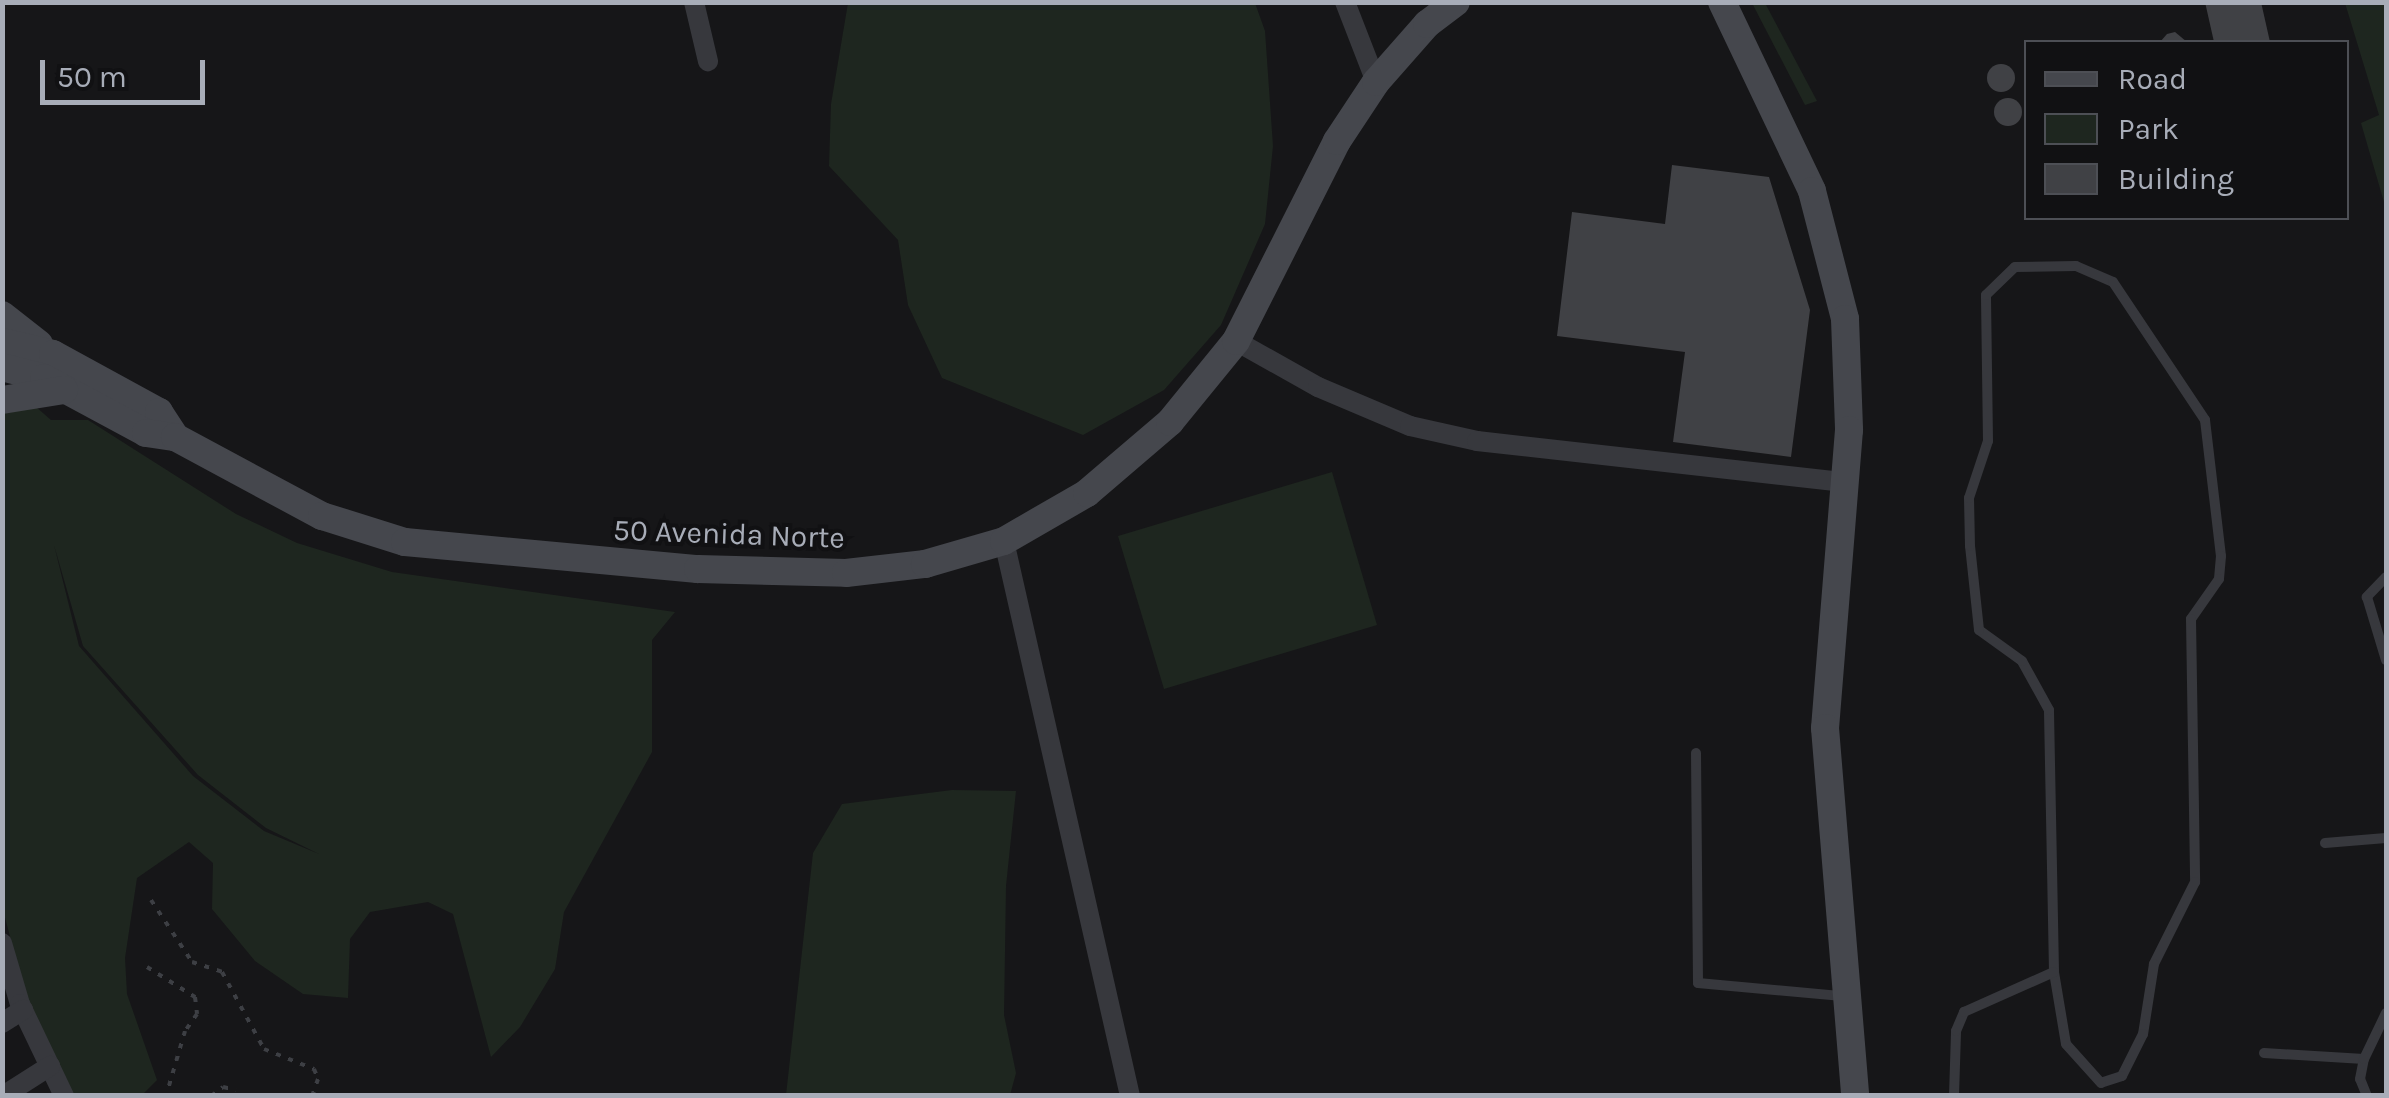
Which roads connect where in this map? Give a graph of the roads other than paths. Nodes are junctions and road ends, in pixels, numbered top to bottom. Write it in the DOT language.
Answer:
graph roads {
  1 [pos="694,2"];
  2 [pos="1344,2"];
  3 [pos="1456,2"];
  4 [pos="1722,2"];
  5 [pos="708,62"];
  6 [pos="1376,82"];
  7 [pos="2,315"];
  8 [pos="1236,341"];
  9 [pos="2,342"];
  10 [pos="52,354"];
  11 [pos="2,367"];
  12 [pos="67,390"];
  13 [pos="2,400"];
  14 [pos="175,438"];
  15 [pos="1842,482"];
  16 [pos="1004,541"];
  17 [pos="2386,577"];
  18 [pos="2386,660"];
  19 [pos="1696,753"];
  20 [pos="2386,838"];
  21 [pos="2325,843"];
  22 [pos="3,948"];
  23 [pos="2054,972"];
  24 [pos="1842,996"];
  25 [pos="23,1010"];
  26 [pos="2386,1013"];
  27 [pos="2,1023"];
  28 [pos="2264,1053"];
  29 [pos="2364,1059"];
  30 [pos="50,1066"];
  31 [pos="2101,1089"];
  32 [pos="3,1096"];
  33 [pos="64,1096"];
  34 [pos="1130,1096"];
  35 [pos="1855,1096"];
  36 [pos="1954,1096"];
  37 [pos="2367,1096"];
  1 -- 5 [label="street"];
  2 -- 6 [label="street"];
  3 -- 6 [label="street, 50 Avenida Norte"];
  4 -- 15 [label="street"];
  6 -- 8 [label="street, 50 Avenida Norte"];
  7 -- 10 [label="street"];
  8 -- 15 [label="street"];
  8 -- 16 [label="street, 50 Avenida Norte"];
  9 -- 10 [label="street, 50 Avenida Norte"];
  10 -- 14 [label="street, 50 Avenida Norte"];
  11 -- 12 [label="street, 50 Avenida Norte"];
  12 -- 13 [label="street"];
  12 -- 14 [label="street, 50 Avenida Norte"];
  14 -- 16 [label="street, 50 Avenida Norte"];
  15 -- 24 [label="street"];
  16 -- 34 [label="street"];
  17 -- 18 [label="lane"];
  19 -- 24 [label="lane"];
  20 -- 21 [label="lane"];
  22 -- 25 [label="street"];
  23 -- 31 [label="lane"];
  23 -- 31 [label="lane"];
  23 -- 36 [label="lane"];
  24 -- 35 [label="street"];
  25 -- 27 [label="street"];
  25 -- 30 [label="street"];
  26 -- 29 [label="lane"];
  28 -- 29 [label="lane"];
  29 -- 37 [label="lane"];
  30 -- 32 [label="street"];
  30 -- 33 [label="street"];
}
